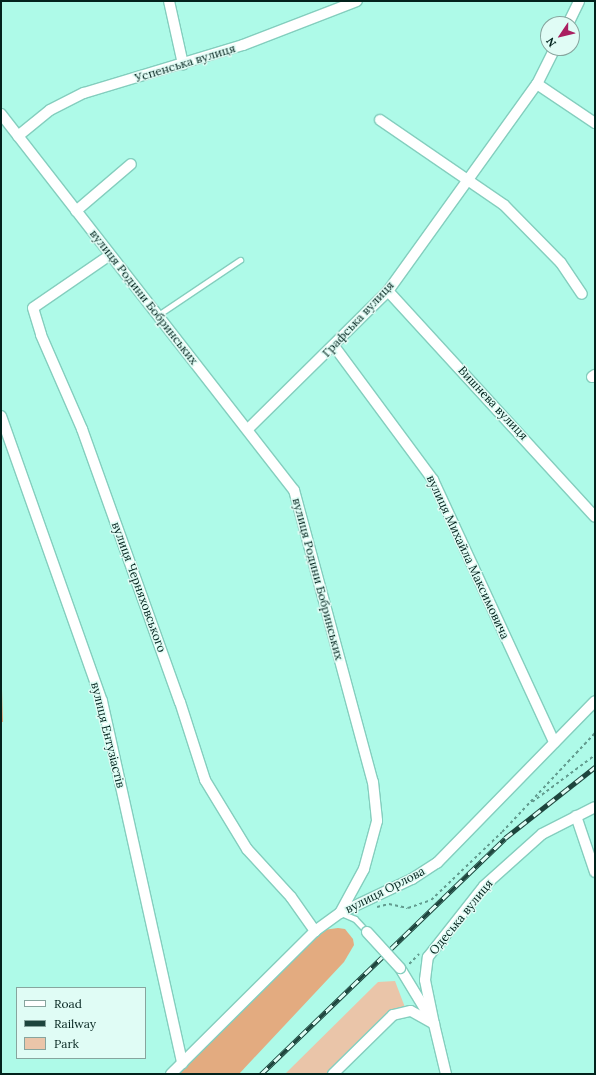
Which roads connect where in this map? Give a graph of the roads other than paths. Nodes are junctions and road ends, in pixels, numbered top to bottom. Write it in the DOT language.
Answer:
graph roads {
  1 [pos="168,1"];
  2 [pos="357,1"];
  3 [pos="579,1"];
  4 [pos="572,16"];
  5 [pos="551,56"];
  6 [pos="183,64"];
  7 [pos="537,84"];
  8 [pos="1,114"];
  9 [pos="380,120"];
  10 [pos="595,122"];
  11 [pos="18,136"];
  12 [pos="131,164"];
  13 [pos="466,179"];
  14 [pos="76,211"];
  15 [pos="110,255"];
  16 [pos="240,260"];
  17 [pos="388,290"];
  18 [pos="582,294"];
  19 [pos="158,315"];
  20 [pos="334,346"];
  21 [pos="1,416"];
  22 [pos="249,428"];
  23 [pos="595,517"];
  24 [pos="595,701"];
  25 [pos="554,742"];
  26 [pos="595,807"];
  27 [pos="576,816"];
  28 [pos="595,872"];
  29 [pos="340,913"];
  30 [pos="315,931"];
  31 [pos="367,932"];
  32 [pos="434,1024"];
  33 [pos="182,1063"];
  34 [pos="171,1074"];
  35 [pos="333,1074"];
  36 [pos="446,1074"];
  1 -- 6 [label="street"];
  2 -- 6 [label="street, Успенська вулиця"];
  3 -- 4 [label="street"];
  5 -- 7 [label="street, Графська вулиця"];
  6 -- 11 [label="street, Успенська вулиця"];
  7 -- 10 [label="street"];
  7 -- 13 [label="street, Графська вулиця"];
  8 -- 11 [label="street, вулиця Родини Бобринських"];
  9 -- 13 [label="street"];
  11 -- 14 [label="street, вулиця Родини Бобринських"];
  12 -- 14 [label="street"];
  13 -- 17 [label="street, Графська вулиця"];
  13 -- 18 [label="street"];
  14 -- 15 [label="street, вулиця Родини Бобринських"];
  15 -- 19 [label="street, вулиця Родини Бобринських"];
  15 -- 30 [label="street, вулиця Черняховського"];
  16 -- 19 [label="lane"];
  17 -- 20 [label="street, Графська вулиця"];
  17 -- 23 [label="street, Вишнева вулиця"];
  19 -- 22 [label="street, вулиця Родини Бобринських"];
  20 -- 22 [label="street, Графська вулиця"];
  20 -- 25 [label="street, вулиця Михайла Максимовича"];
  21 -- 33 [label="street, вулиця Ентузіастів"];
  22 -- 29 [label="street, вулиця Родини Бобринських"];
  24 -- 25 [label="street, вулиця Орлова"];
  25 -- 29 [label="street, вулиця Орлова"];
  26 -- 27 [label="street, Одеська вулиця"];
  27 -- 28 [label="street"];
  27 -- 32 [label="street, Одеська вулиця"];
  29 -- 30 [label="street, вулиця Орлова"];
  29 -- 31 [label="lane"];
  30 -- 33 [label="street, вулиця Орлова"];
  31 -- 32 [label="street, bridge"];
  32 -- 35 [label="street"];
  32 -- 36 [label="street"];
  33 -- 34 [label="street, вулиця Орлова"];
}
